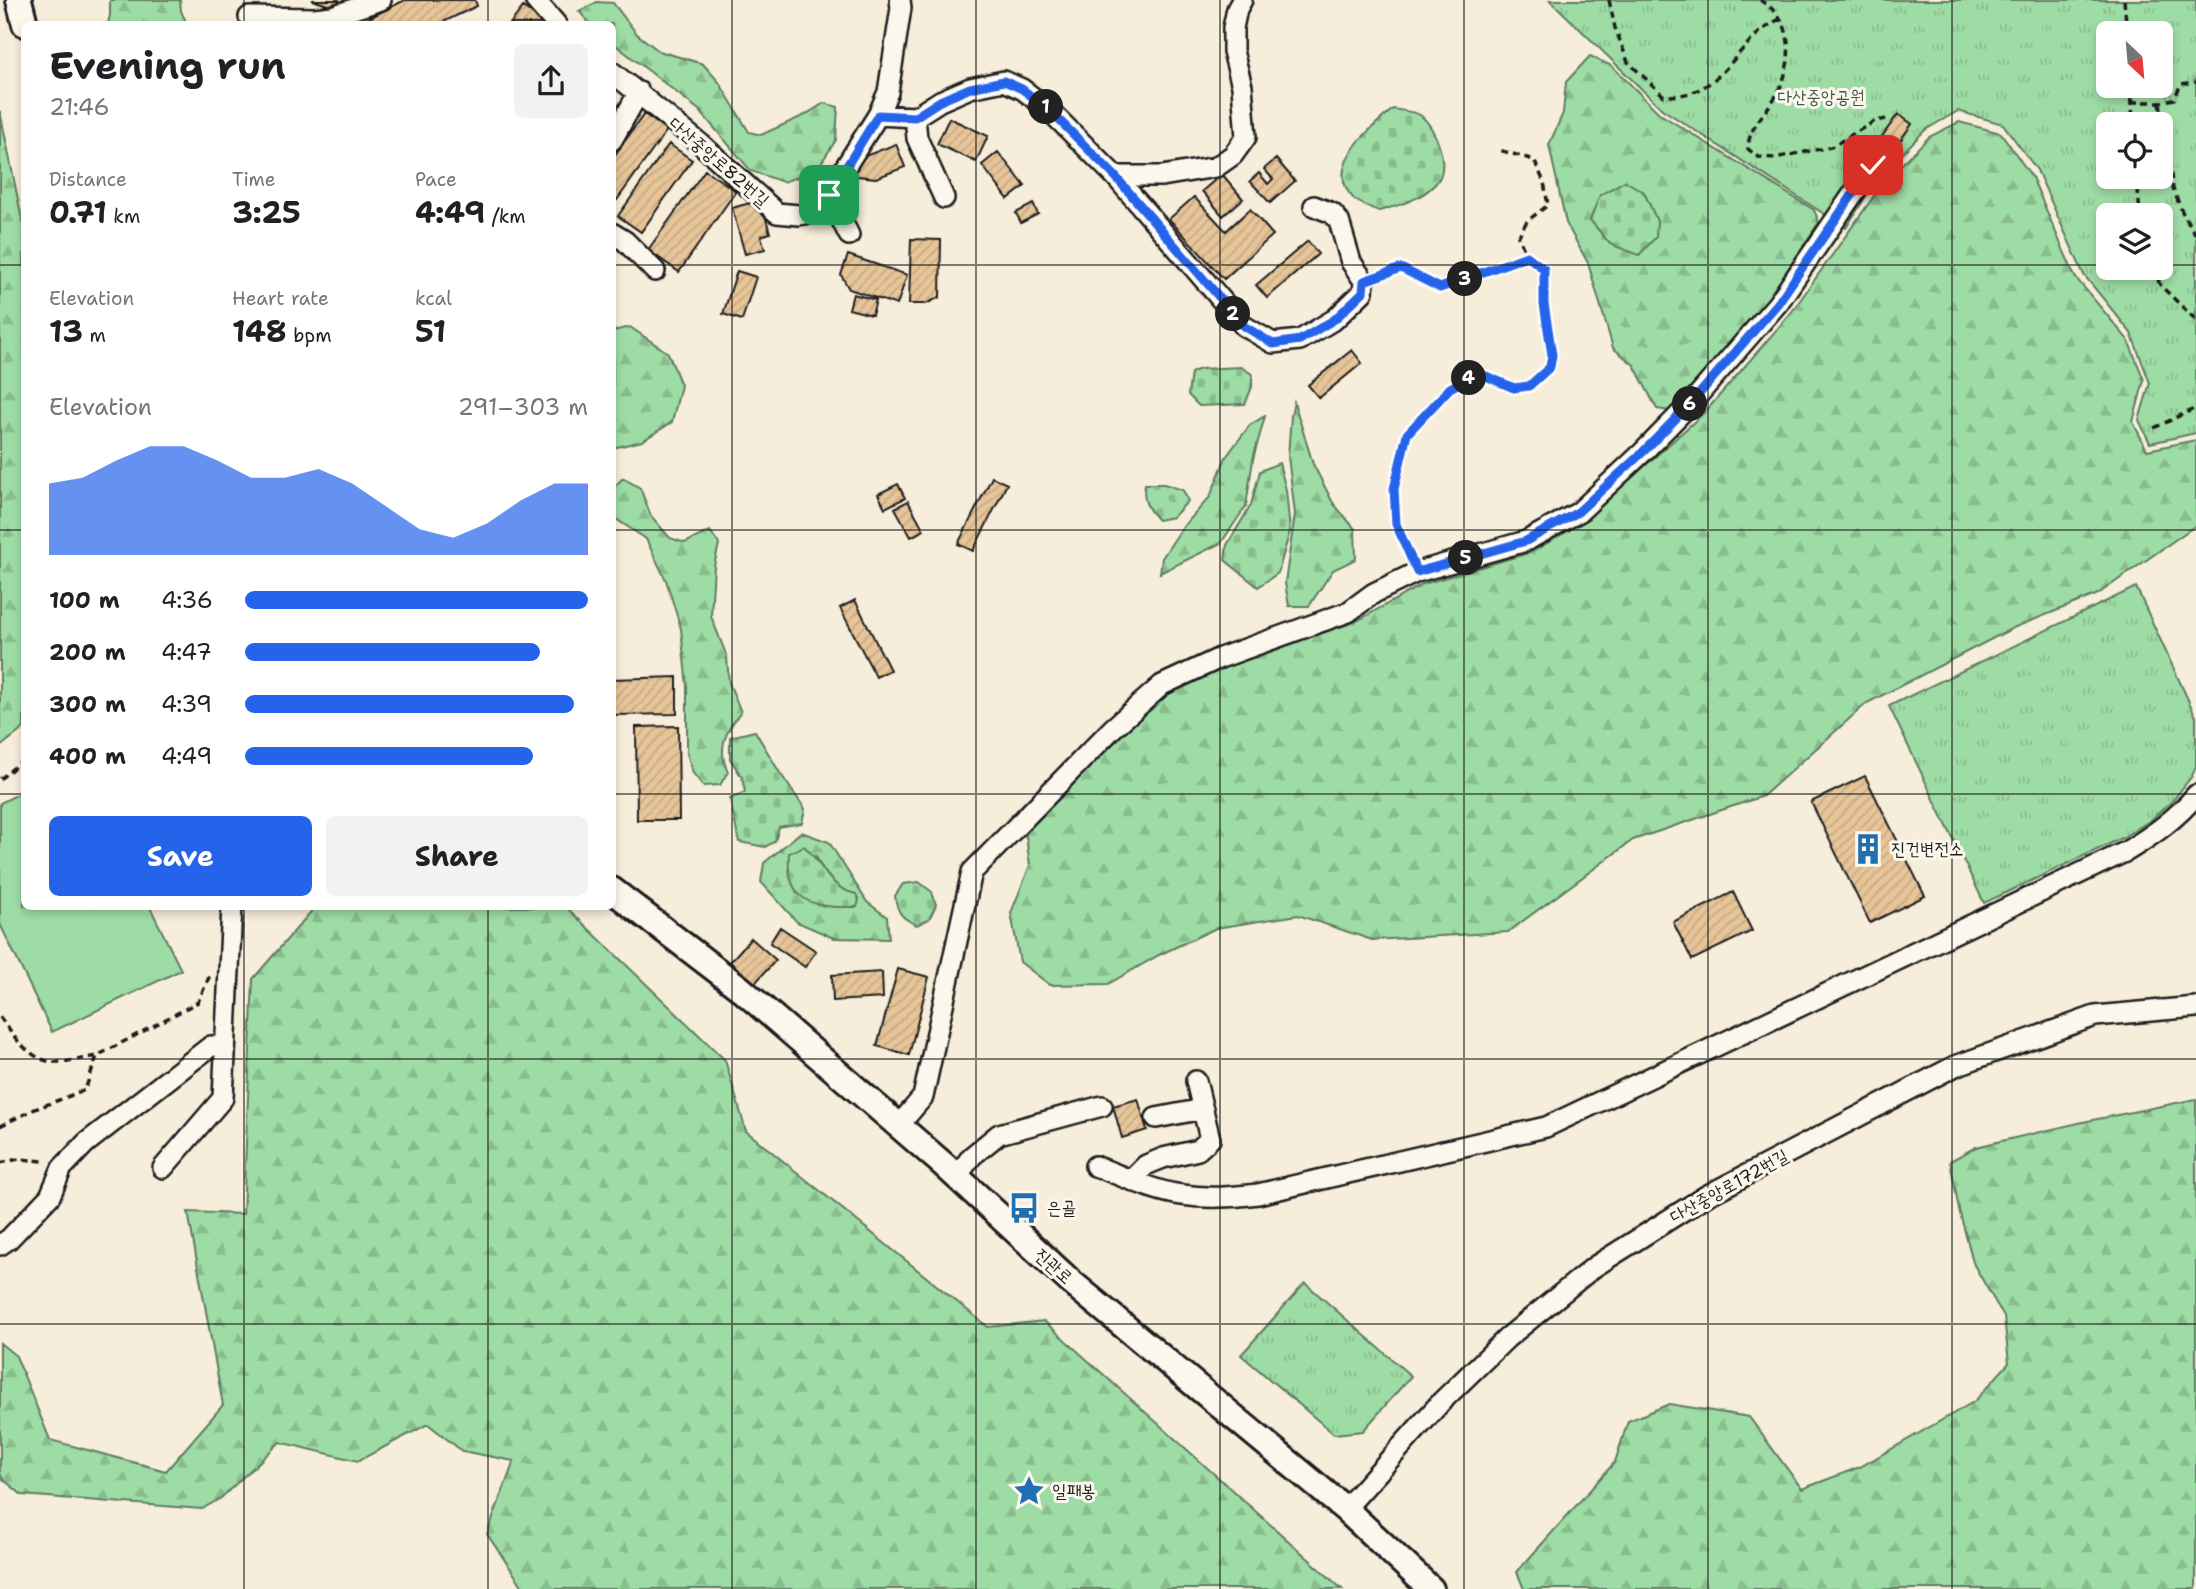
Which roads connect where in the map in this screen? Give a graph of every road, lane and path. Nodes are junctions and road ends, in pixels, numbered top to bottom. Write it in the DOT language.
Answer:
graph roads {
  1 [pos="19,0"];
  2 [pos="381,0"];
  3 [pos="535,0"];
  4 [pos="900,0"];
  5 [pos="1242,0"];
  6 [pos="1609,0"];
  7 [pos="1760,0"];
  8 [pos="2124,0"];
  9 [pos="249,17"];
  10 [pos="1780,19"];
  11 [pos="24,21"];
  12 [pos="552,21"];
  13 [pos="2126,21"];
  14 [pos="616,75"];
  15 [pos="2196,82"];
  16 [pos="639,92"];
  17 [pos="2132,98"];
  18 [pos="2132,102"];
  19 [pos="2160,102"];
  20 [pos="2132,112"];
  21 [pos="878,115"];
  22 [pos="915,117"];
  23 [pos="1887,119"];
  24 [pos="616,133"];
  25 [pos="1499,150"];
  26 [pos="1873,165"];
  27 [pos="1115,176"];
  28 [pos="829,195"];
  29 [pos="944,198"];
  30 [pos="1314,206"];
  31 [pos="849,234"];
  32 [pos="616,235"];
  33 [pos="2196,236"];
  34 [pos="1527,256"];
  35 [pos="655,271"];
  36 [pos="2158,280"];
  37 [pos="1364,281"];
  38 [pos="2196,320"];
  39 [pos="2196,408"];
  40 [pos="2154,428"];
  41 [pos="1417,572"];
  42 [pos="21,762"];
  43 [pos="0,779"];
  44 [pos="2196,795"];
  45 [pos="616,893"];
  46 [pos="232,910"];
  47 [pos="212,969"];
  48 [pos="2196,1007"];
  49 [pos="0,1017"];
  50 [pos="225,1045"];
  51 [pos="97,1056"];
  52 [pos="1195,1081"];
  53 [pos="1102,1106"];
  54 [pos="1203,1109"];
  55 [pos="1156,1118"];
  56 [pos="899,1125"];
  57 [pos="0,1126"];
  58 [pos="0,1163"];
  59 [pos="1095,1166"];
  60 [pos="62,1168"];
  61 [pos="163,1168"];
  62 [pos="957,1176"];
  63 [pos="1132,1179"];
  64 [pos="0,1245"];
  65 [pos="1345,1509"];
  66 [pos="1432,1589"];
  1 -- 11 [label="main road"];
  2 -- 9 [label="street"];
  3 -- 12 [label="street"];
  4 -- 21 [label="street, 다산중앙로82번길"];
  5 -- 27 [label="street"];
  6 -- 10 [label="path"];
  7 -- 10 [label="path"];
  8 -- 13 [label="path"];
  10 -- 23 [label="path"];
  14 -- 16 [label="street, 다산중앙로82번길"];
  15 -- 19 [label="path"];
  16 -- 24 [label="street"];
  16 -- 28 [label="street, 다산중앙로82번길"];
  17 -- 18 [label="path"];
  18 -- 19 [label="path"];
  18 -- 20 [label="path"];
  19 -- 33 [label="path"];
  21 -- 22 [label="street"];
  21 -- 28 [label="street, 다산중앙로82번길"];
  22 -- 27 [label="street"];
  22 -- 29 [label="street"];
  25 -- 34 [label="path"];
  26 -- 41 [label="street"];
  27 -- 37 [label="street"];
  28 -- 31 [label="street"];
  30 -- 37 [label="street"];
  32 -- 35 [label="street"];
  34 -- 37 [label="path"];
  34 -- 41 [label="path"];
  36 -- 38 [label="path"];
  39 -- 40 [label="path"];
  41 -- 56 [label="street"];
  42 -- 43 [label="path"];
  44 -- 63 [label="street"];
  45 -- 56 [label="main road, 진관로"];
  46 -- 50 [label="street"];
  47 -- 51 [label="path"];
  48 -- 65 [label="street, 다산중앙로172번길"];
  49 -- 51 [label="path"];
  50 -- 60 [label="street"];
  50 -- 61 [label="street"];
  51 -- 57 [label="path"];
  52 -- 54 [label="street"];
  53 -- 62 [label="street"];
  54 -- 55 [label="street"];
  54 -- 63 [label="street"];
  56 -- 62 [label="main road, 진관로"];
  58 -- 60 [label="path"];
  59 -- 63 [label="street"];
  60 -- 64 [label="street"];
  62 -- 65 [label="main road, 진관로"];
  65 -- 66 [label="main road, 진관로"];
}
